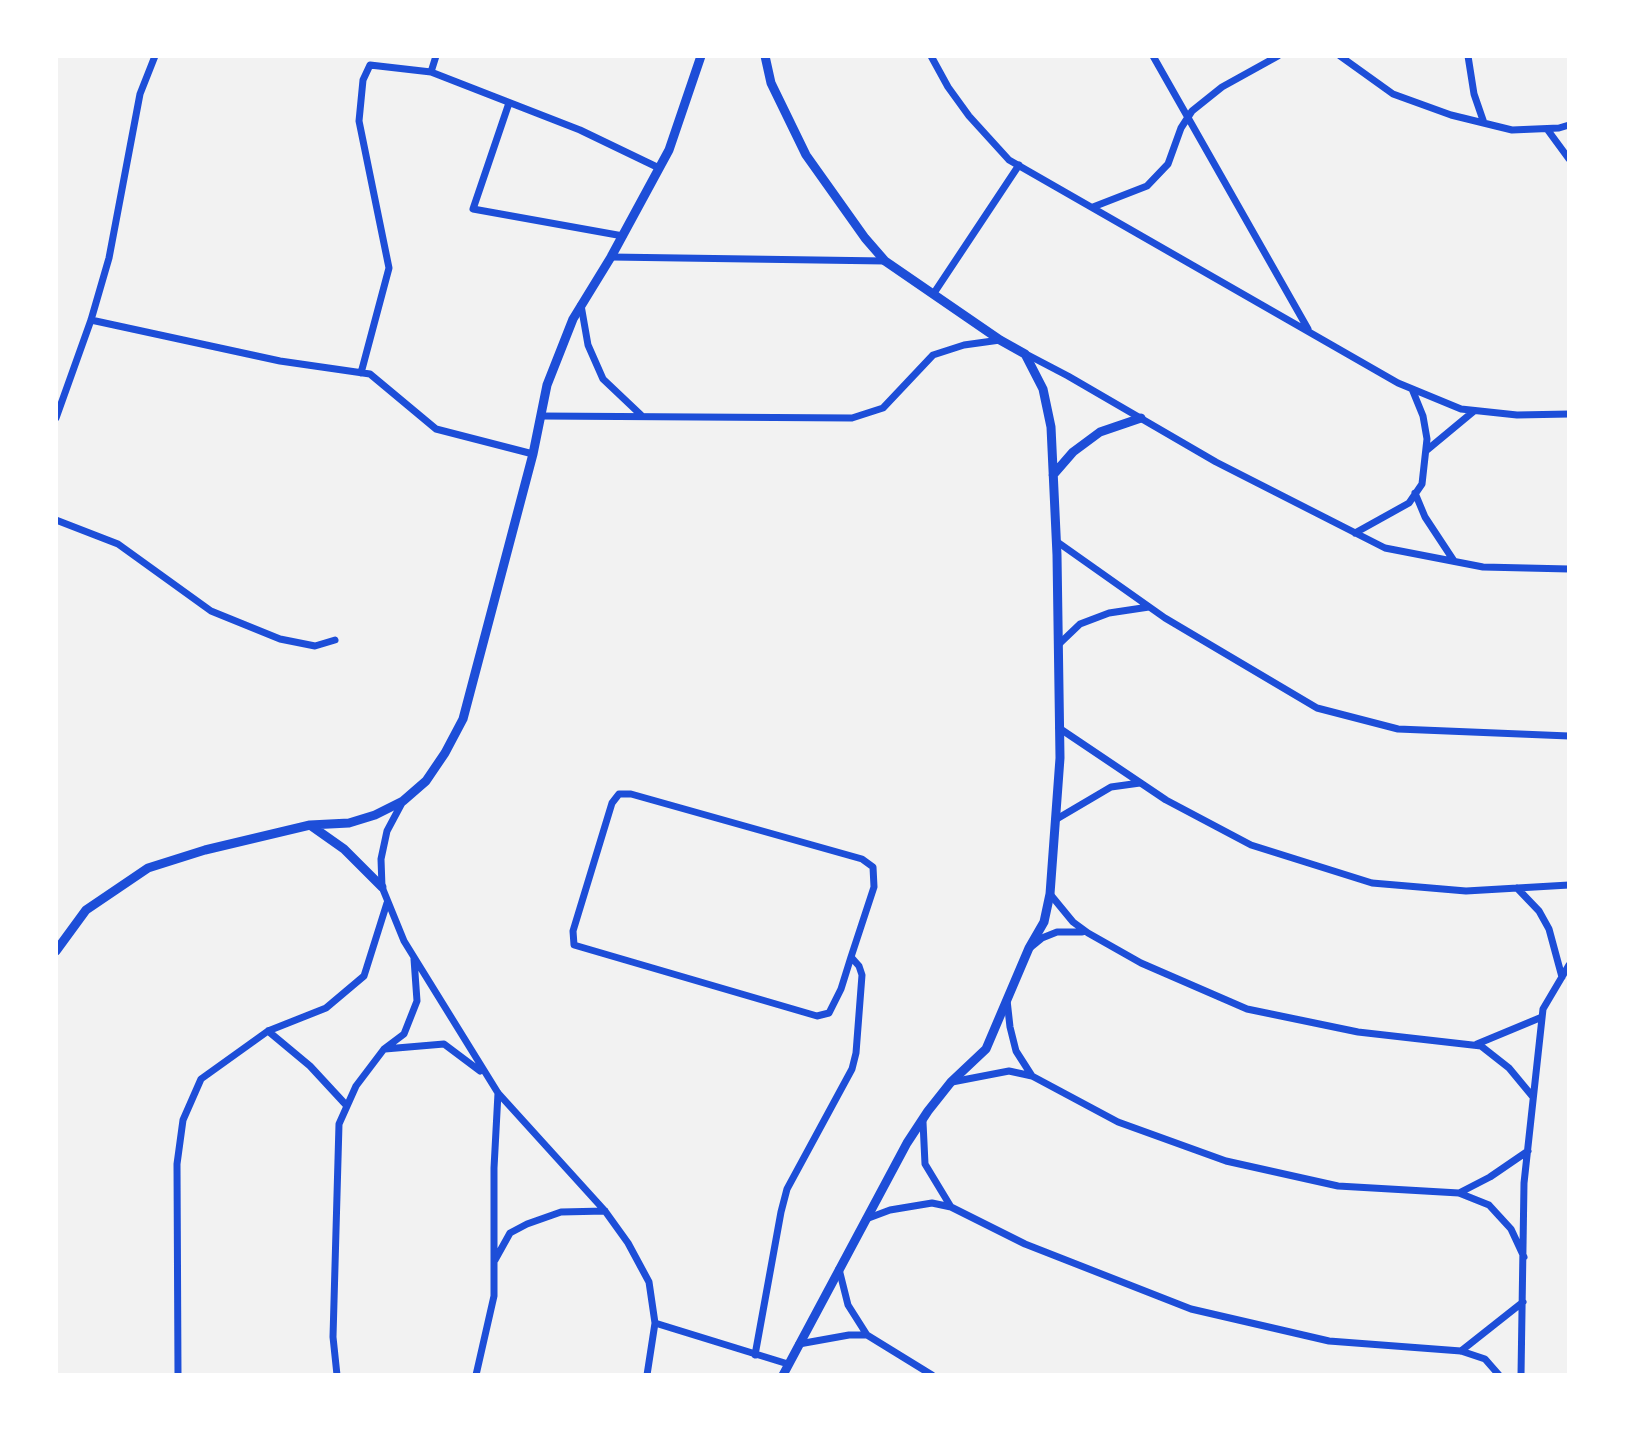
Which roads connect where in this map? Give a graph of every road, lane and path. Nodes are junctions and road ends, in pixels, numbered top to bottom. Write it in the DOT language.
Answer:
graph roads {
  1 [pos="155,56"];
  2 [pos="436,56"];
  3 [pos="701,56"];
  4 [pos="765,56"];
  5 [pos="931,56"];
  6 [pos="1153,56"];
  7 [pos="1278,56"];
  8 [pos="1340,56"];
  9 [pos="1468,56"];
  10 [pos="431,72"];
  11 [pos="509,103"];
  12 [pos="1188,117"];
  13 [pos="1484,123"];
  14 [pos="1569,125"];
  15 [pos="1547,129"];
  16 [pos="1569,159"];
  17 [pos="1019,165"];
  18 [pos="659,168"];
  19 [pos="1092,207"];
  20 [pos="623,236"];
  21 [pos="611,257"];
  22 [pos="885,261"];
  23 [pos="934,293"];
  24 [pos="581,305"];
  25 [pos="91,320"];
  26 [pos="1309,330"];
  27 [pos="1000,340"];
  28 [pos="1025,354"];
  29 [pos="361,373"];
  30 [pos="1412,389"];
  31 [pos="1474,411"];
  32 [pos="1569,414"];
  33 [pos="641,415"];
  34 [pos="541,416"];
  35 [pos="56,418"];
  36 [pos="1141,418"];
  37 [pos="1427,450"];
  38 [pos="533,454"];
  39 [pos="1053,475"];
  40 [pos="1415,493"];
  41 [pos="56,520"];
  42 [pos="1355,533"];
  43 [pos="1056,541"];
  44 [pos="1454,561"];
  45 [pos="1569,569"];
  46 [pos="1150,607"];
  47 [pos="335,640"];
  48 [pos="1058,645"];
  49 [pos="1059,728"];
  50 [pos="1569,736"];
  51 [pos="1141,783"];
  52 [pos="403,801"];
  53 [pos="1055,820"];
  54 [pos="310,825"];
  55 [pos="1569,885"];
  56 [pos="382,887"];
  57 [pos="1517,888"];
  58 [pos="1050,894"];
  59 [pos="388,900"];
  60 [pos="1088,933"];
  61 [pos="1029,948"];
  62 [pos="56,951"];
  63 [pos="414,957"];
  64 [pos="851,957"];
  65 [pos="1569,965"];
  66 [pos="1562,977"];
  67 [pos="1007,1000"];
  68 [pos="1542,1017"];
  69 [pos="268,1031"];
  70 [pos="1474,1045"];
  71 [pos="384,1049"];
  72 [pos="485,1074"];
  73 [pos="1032,1076"];
  74 [pos="951,1082"];
  75 [pos="498,1093"];
  76 [pos="1533,1097"];
  77 [pos="347,1106"];
  78 [pos="923,1119"];
  79 [pos="1528,1151"];
  80 [pos="1459,1193"];
  81 [pos="951,1207"];
  82 [pos="605,1211"];
  83 [pos="866,1219"];
  84 [pos="1524,1257"];
  85 [pos="494,1262"];
  86 [pos="839,1269"];
  87 [pos="1523,1302"];
  88 [pos="655,1323"];
  89 [pos="867,1335"];
  90 [pos="799,1344"];
  91 [pos="1461,1351"];
  92 [pos="755,1355"];
  93 [pos="788,1364"];
  94 [pos="178,1375"];
  95 [pos="337,1375"];
  96 [pos="476,1375"];
  97 [pos="647,1375"];
  98 [pos="783,1375"];
  99 [pos="932,1375"];
  100 [pos="1499,1375"];
  101 [pos="1521,1375"];
  1 -- 25 [label="street"];
  2 -- 10 [label="street"];
  3 -- 18 [label="street"];
  4 -- 22 [label="street"];
  5 -- 17 [label="street"];
  6 -- 12 [label="street"];
  7 -- 12 [label="street"];
  8 -- 13 [label="street"];
  9 -- 13 [label="street"];
  10 -- 11 [label="street"];
  10 -- 29 [label="street"];
  11 -- 18 [label="street"];
  11 -- 20 [label="street"];
  12 -- 19 [label="street"];
  12 -- 26 [label="street"];
  13 -- 15 [label="street"];
  14 -- 15 [label="street"];
  15 -- 16 [label="street"];
  17 -- 19 [label="street"];
  17 -- 23 [label="street"];
  18 -- 20 [label="street"];
  19 -- 26 [label="street"];
  20 -- 21 [label="street"];
  21 -- 22 [label="street"];
  21 -- 24 [label="street"];
  22 -- 23 [label="street"];
  23 -- 27 [label="street"];
  24 -- 33 [label="street"];
  24 -- 34 [label="street"];
  25 -- 29 [label="street"];
  25 -- 35 [label="street"];
  26 -- 30 [label="street"];
  27 -- 28 [label="street"];
  27 -- 33 [label="street"];
  28 -- 36 [label="street"];
  28 -- 39 [label="street"];
  29 -- 38 [label="street"];
  30 -- 31 [label="street"];
  30 -- 37 [label="street"];
  31 -- 32 [label="street"];
  31 -- 37 [label="street"];
  33 -- 34 [label="street"];
  34 -- 38 [label="street"];
  36 -- 39 [label="street"];
  36 -- 42 [label="street"];
  37 -- 40 [label="street"];
  38 -- 52 [label="street"];
  39 -- 43 [label="street"];
  40 -- 42 [label="street"];
  40 -- 44 [label="street"];
  41 -- 47 [label="street"];
  42 -- 44 [label="street"];
  43 -- 46 [label="street"];
  43 -- 48 [label="street"];
  44 -- 45 [label="street"];
  46 -- 48 [label="street"];
  46 -- 50 [label="street"];
  48 -- 49 [label="street"];
  49 -- 51 [label="street"];
  49 -- 53 [label="street"];
  51 -- 53 [label="street"];
  51 -- 57 [label="street"];
  52 -- 54 [label="street"];
  52 -- 56 [label="street"];
  53 -- 58 [label="street"];
  54 -- 56 [label="street"];
  54 -- 62 [label="street"];
  55 -- 57 [label="street"];
  56 -- 59 [label="street"];
  57 -- 66 [label="street"];
  58 -- 60 [label="street"];
  58 -- 61 [label="street"];
  59 -- 63 [label="street"];
  59 -- 69 [label="street"];
  60 -- 61 [label="street"];
  60 -- 70 [label="street"];
  61 -- 67 [label="street"];
  63 -- 71 [label="street"];
  63 -- 72 [label="street"];
  64 -- 64 [label="street"];
  64 -- 92 [label="street"];
  65 -- 66 [label="street"];
  66 -- 68 [label="street"];
  67 -- 73 [label="street"];
  67 -- 74 [label="street"];
  68 -- 70 [label="street"];
  68 -- 76 [label="street"];
  69 -- 77 [label="street"];
  69 -- 94 [label="street"];
  70 -- 76 [label="street"];
  71 -- 72 [label="street"];
  71 -- 77 [label="street"];
  72 -- 75 [label="street"];
  73 -- 74 [label="street"];
  73 -- 80 [label="street"];
  74 -- 78 [label="street"];
  75 -- 82 [label="street"];
  75 -- 85 [label="street"];
  76 -- 79 [label="street"];
  77 -- 95 [label="street"];
  78 -- 81 [label="street"];
  78 -- 83 [label="street"];
  79 -- 80 [label="street"];
  79 -- 84 [label="street"];
  80 -- 84 [label="street"];
  81 -- 83 [label="street"];
  81 -- 91 [label="street"];
  82 -- 85 [label="street"];
  82 -- 88 [label="street"];
  83 -- 86 [label="street"];
  84 -- 87 [label="street"];
  85 -- 96 [label="street"];
  86 -- 89 [label="street"];
  86 -- 90 [label="street"];
  87 -- 91 [label="street"];
  87 -- 101 [label="street"];
  88 -- 92 [label="street"];
  88 -- 97 [label="street"];
  89 -- 90 [label="street"];
  89 -- 99 [label="street"];
  90 -- 93 [label="street"];
  91 -- 100 [label="street"];
  92 -- 93 [label="street"];
  93 -- 98 [label="street"];
}
